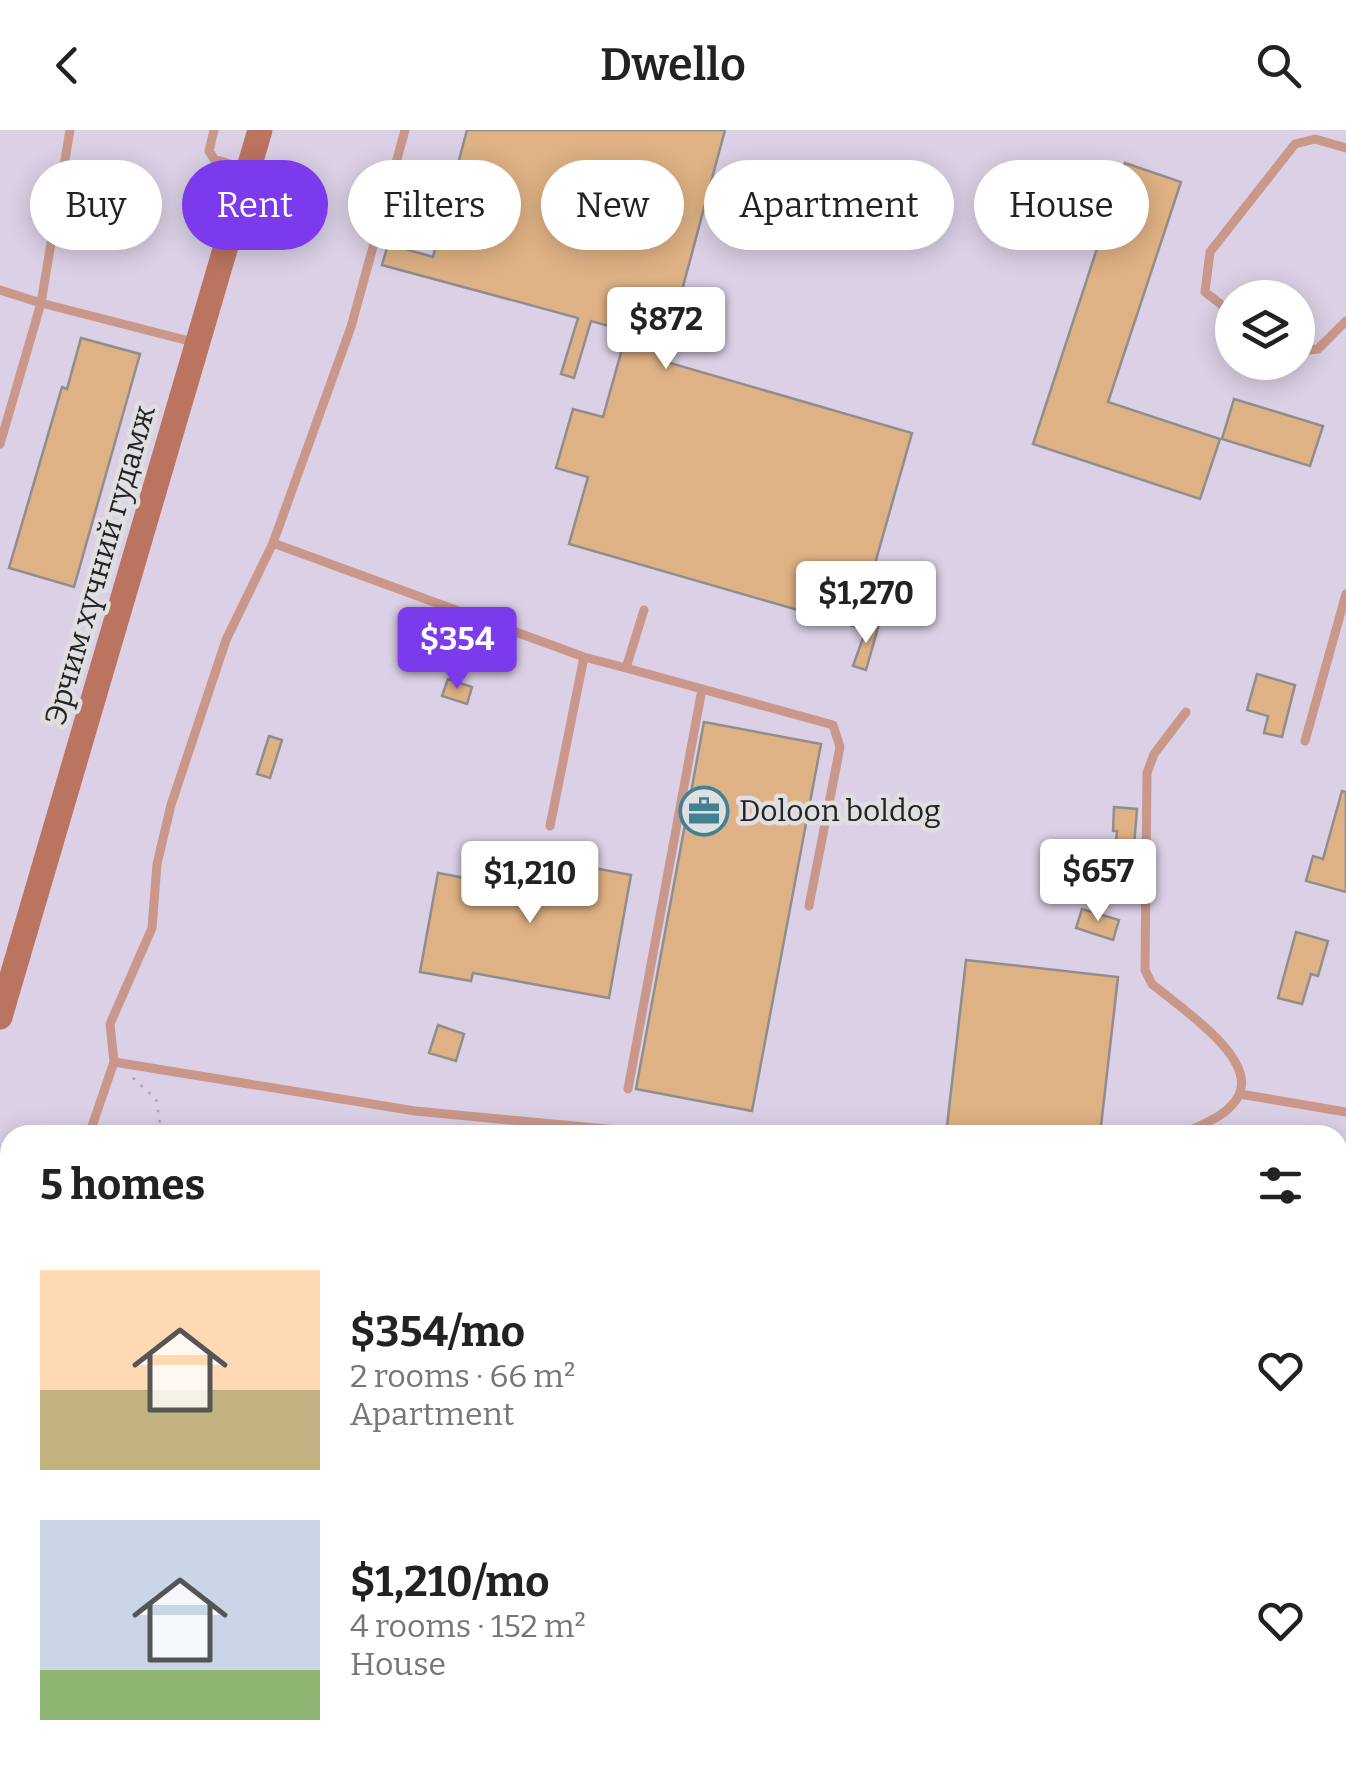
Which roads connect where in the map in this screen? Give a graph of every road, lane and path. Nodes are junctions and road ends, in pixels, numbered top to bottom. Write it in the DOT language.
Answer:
graph roads {
  1 [pos="70,130"];
  2 [pos="214,130"];
  3 [pos="260,130"];
  4 [pos="405,130"];
  5 [pos="1346,148"];
  6 [pos="214,160"];
  7 [pos="252,160"];
  8 [pos="226,250"];
  9 [pos="0,290"];
  10 [pos="1215,300"];
  11 [pos="41,303"];
  12 [pos="1346,320"];
  13 [pos="199,343"];
  14 [pos="1315,350"];
  15 [pos="0,444"];
  16 [pos="273,543"];
  17 [pos="1346,594"];
  18 [pos="644,610"];
  19 [pos="584,657"];
  20 [pos="626,668"];
  21 [pos="702,689"];
  22 [pos="1186,712"];
  23 [pos="1305,741"];
  24 [pos="550,826"];
  25 [pos="809,906"];
  26 [pos="0,1017"];
  27 [pos="114,1062"];
  28 [pos="128,1074"];
  29 [pos="628,1089"];
  30 [pos="1240,1094"];
  31 [pos="1346,1112"];
  32 [pos="92,1125"];
  33 [pos="160,1125"];
  34 [pos="564,1125"];
  35 [pos="1201,1125"];
  1 -- 11 [label="lane"];
  2 -- 6 [label="lane"];
  3 -- 7 [label="main road, Эрчим хүчний гудамж"];
  4 -- 16 [label="lane"];
  5 -- 10 [label="lane"];
  8 -- 13 [label="main road, Эрчим хүчний гудамж"];
  9 -- 11 [label="lane"];
  11 -- 13 [label="lane"];
  11 -- 15 [label="lane"];
  12 -- 14 [label="lane"];
  13 -- 26 [label="main road, Эрчим хүчний гудамж"];
  16 -- 19 [label="lane"];
  16 -- 27 [label="lane"];
  17 -- 23 [label="lane"];
  18 -- 20 [label="lane"];
  19 -- 20 [label="lane"];
  19 -- 24 [label="lane"];
  20 -- 21 [label="lane"];
  21 -- 25 [label="lane"];
  21 -- 29 [label="lane"];
  22 -- 30 [label="lane"];
  27 -- 32 [label="lane"];
  27 -- 34 [label="lane"];
  28 -- 33 [label="path"];
  30 -- 31 [label="lane"];
  30 -- 35 [label="lane"];
}
